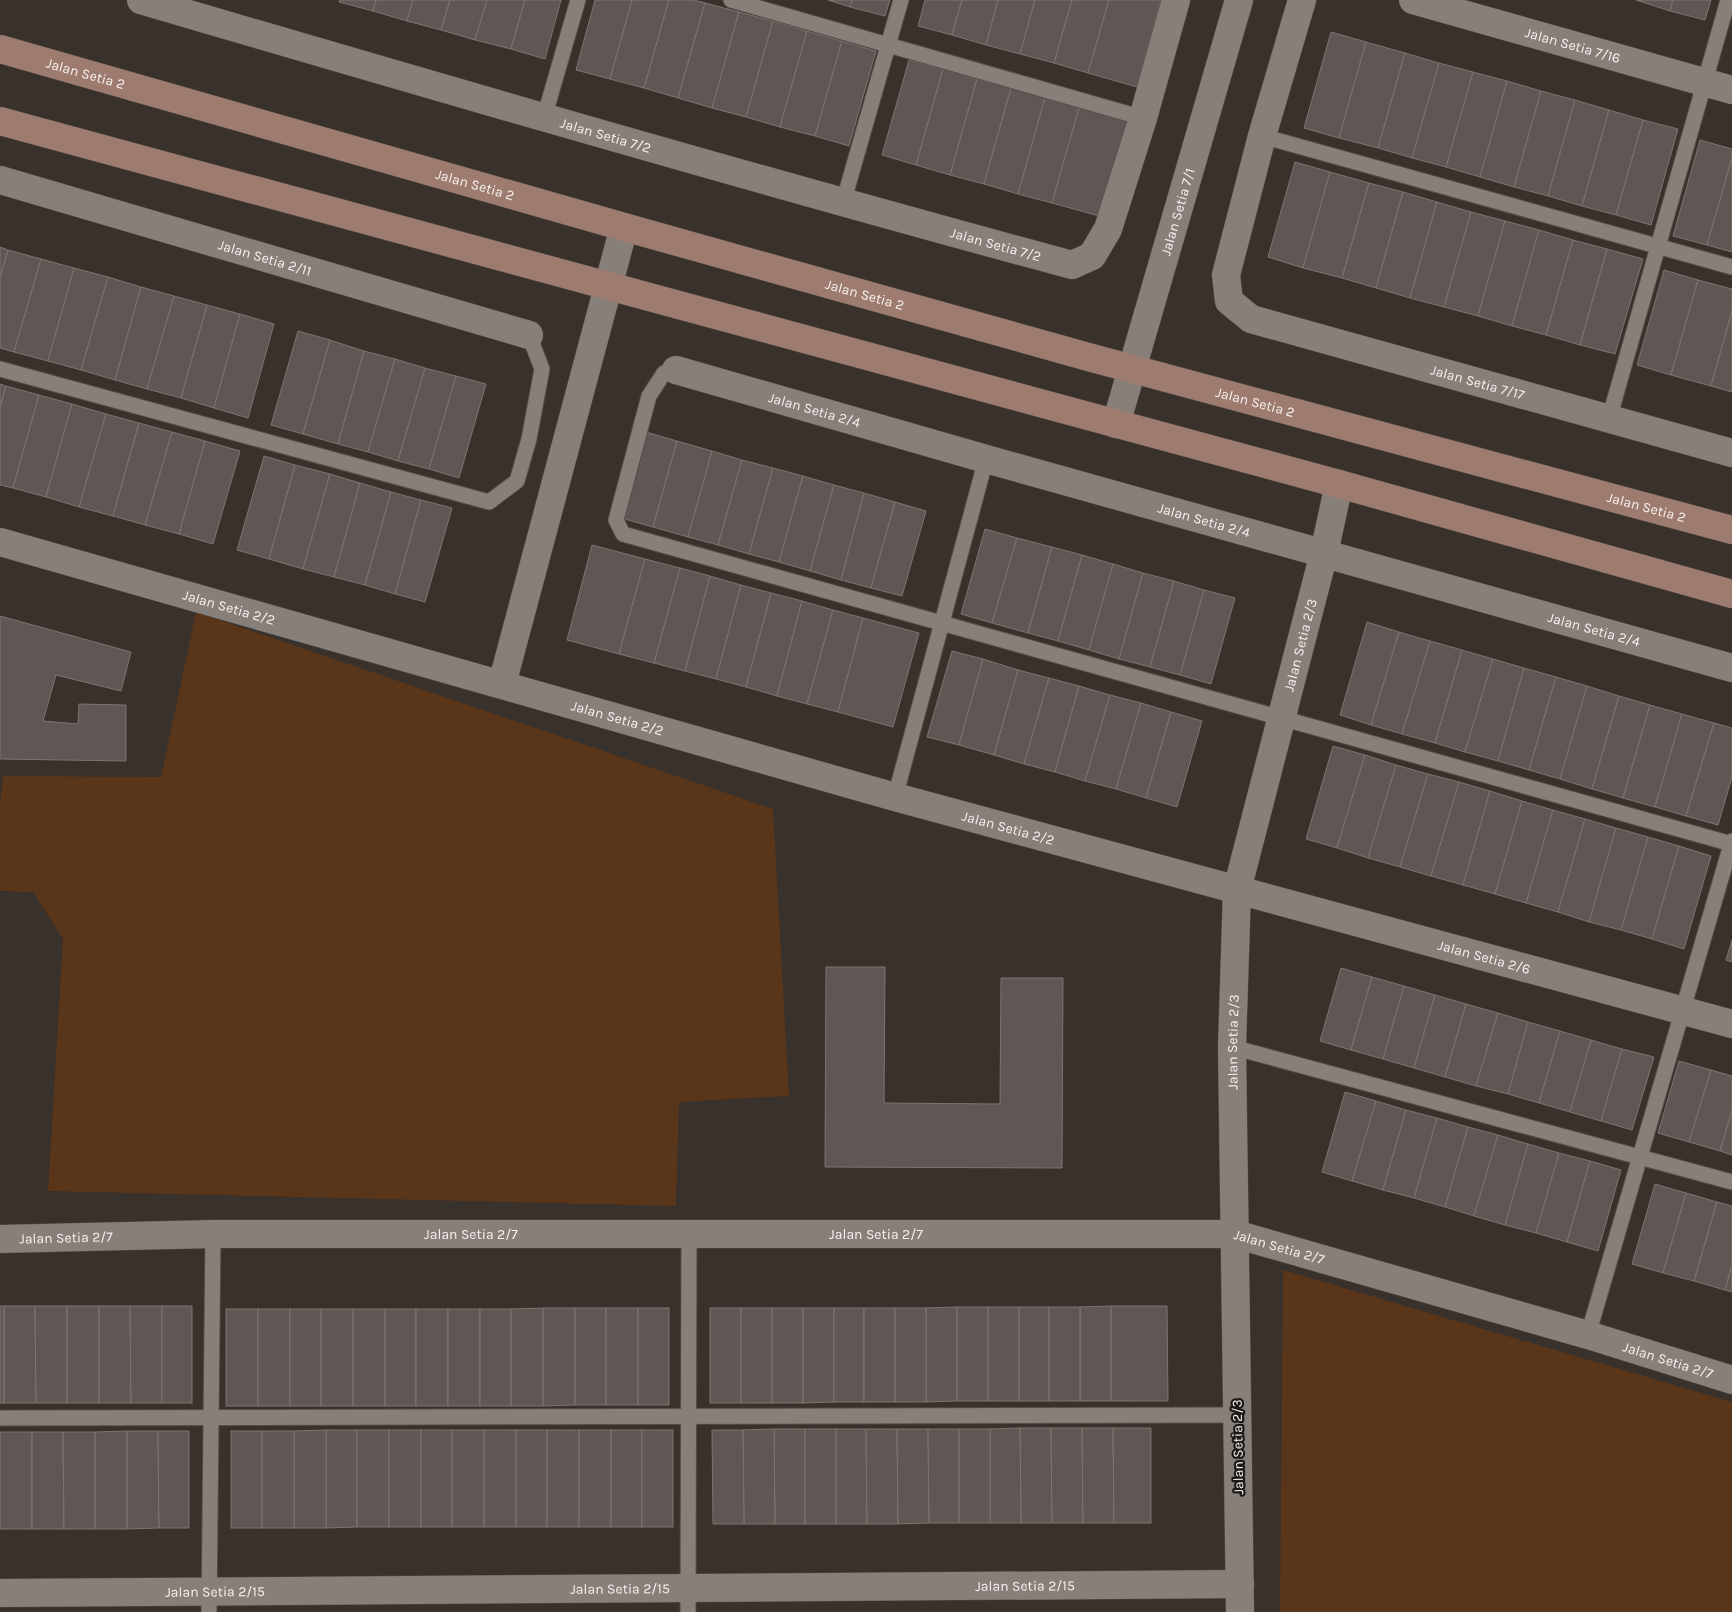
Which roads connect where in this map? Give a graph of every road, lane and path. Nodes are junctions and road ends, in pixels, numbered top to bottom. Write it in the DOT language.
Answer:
graph roads {
  1 [pos="141,0"];
  2 [pos="578,0"];
  3 [pos="731,0"];
  4 [pos="901,0"];
  5 [pos="1176,0"];
  6 [pos="1239,0"];
  7 [pos="1302,0"];
  8 [pos="1413,0"];
  9 [pos="1728,0"];
  10 [pos="888,45"];
  11 [pos="0,49"];
  12 [pos="1705,83"];
  13 [pos="1732,90"];
  14 [pos="544,118"];
  15 [pos="1143,118"];
  16 [pos="0,121"];
  17 [pos="1262,136"];
  18 [pos="0,180"];
  19 [pos="843,203"];
  20 [pos="624,228"];
  21 [pos="1658,247"];
  22 [pos="1732,268"];
  23 [pos="610,286"];
  24 [pos="529,335"];
  25 [pos="1132,368"];
  26 [pos="0,369"];
  27 [pos="676,370"];
  28 [pos="1609,419"];
  29 [pos="1116,424"];
  30 [pos="1732,453"];
  31 [pos="986,459"];
  32 [pos="1339,484"];
  33 [pos="1732,530"];
  34 [pos="0,542"];
  35 [pos="1324,554"];
  36 [pos="1732,594"];
  37 [pos="941,624"];
  38 [pos="1732,668"];
  39 [pos="502,684"];
  40 [pos="1281,718"];
  41 [pos="895,796"];
  42 [pos="1732,843"];
  43 [pos="1238,890"];
  44 [pos="1682,1011"];
  45 [pos="1732,1024"];
  46 [pos="1232,1047"];
  47 [pos="1640,1156"];
  48 [pos="1732,1182"];
  49 [pos="214,1234"];
  50 [pos="689,1234"];
  51 [pos="1235,1234"];
  52 [pos="0,1239"];
  53 [pos="1588,1335"];
  54 [pos="1732,1380"];
  55 [pos="1238,1415"];
  56 [pos="212,1417"];
  57 [pos="688,1417"];
  58 [pos="0,1418"];
  59 [pos="1240,1584"];
  60 [pos="0,1593"];
  61 [pos="688,1600"];
  62 [pos="210,1602"];
  63 [pos="1240,1612"];
  1 -- 14 [label="street, Jalan Setia 7/2"];
  2 -- 14 [label="lane"];
  3 -- 10 [label="lane"];
  4 -- 10 [label="lane"];
  5 -- 15 [label="street"];
  6 -- 25 [label="street, Jalan Setia 7/1"];
  7 -- 17 [label="street"];
  8 -- 12 [label="street, Jalan Setia 7/16"];
  9 -- 12 [label="lane"];
  10 -- 15 [label="lane"];
  10 -- 19 [label="lane"];
  11 -- 20 [label="street, Jalan Setia 2"];
  12 -- 13 [label="street, Jalan Setia 7/16"];
  12 -- 21 [label="lane"];
  14 -- 19 [label="street, Jalan Setia 7/2"];
  15 -- 19 [label="street, Jalan Setia 7/2"];
  16 -- 23 [label="street"];
  17 -- 21 [label="lane"];
  17 -- 28 [label="street, Jalan Setia 7/17"];
  18 -- 24 [label="street, Jalan Setia 2/11"];
  20 -- 23 [label="street"];
  20 -- 25 [label="street, Jalan Setia 2"];
  21 -- 22 [label="lane"];
  21 -- 28 [label="lane"];
  23 -- 29 [label="street"];
  23 -- 39 [label="street"];
  24 -- 26 [label="lane"];
  25 -- 29 [label="street, Jalan Setia 7/1"];
  25 -- 33 [label="street, Jalan Setia 2"];
  27 -- 31 [label="street, Jalan Setia 2/4"];
  27 -- 37 [label="lane"];
  28 -- 30 [label="street, Jalan Setia 7/17"];
  29 -- 32 [label="street"];
  31 -- 35 [label="street, Jalan Setia 2/4"];
  31 -- 37 [label="lane"];
  32 -- 35 [label="street, Jalan Setia 2/3"];
  32 -- 36 [label="street"];
  34 -- 39 [label="street, Jalan Setia 2/2"];
  35 -- 38 [label="street, Jalan Setia 2/4"];
  35 -- 40 [label="street, Jalan Setia 2/3"];
  37 -- 40 [label="lane"];
  37 -- 41 [label="lane"];
  39 -- 41 [label="street, Jalan Setia 2/2"];
  40 -- 42 [label="lane"];
  40 -- 43 [label="street, Jalan Setia 2/3"];
  41 -- 43 [label="street, Jalan Setia 2/2"];
  42 -- 44 [label="lane"];
  43 -- 44 [label="street, Jalan Setia 2/6"];
  43 -- 46 [label="street, Jalan Setia 2/3"];
  44 -- 45 [label="street, Jalan Setia 2/6"];
  44 -- 47 [label="lane"];
  46 -- 47 [label="lane"];
  46 -- 51 [label="street, Jalan Setia 2/3"];
  47 -- 48 [label="lane"];
  47 -- 53 [label="lane"];
  49 -- 50 [label="street, Jalan Setia 2/7"];
  49 -- 52 [label="street, Jalan Setia 2/7"];
  49 -- 56 [label="lane"];
  50 -- 51 [label="street, Jalan Setia 2/7"];
  50 -- 57 [label="lane"];
  51 -- 53 [label="street, Jalan Setia 2/7"];
  51 -- 55 [label="street, Jalan Setia 2/3"];
  53 -- 54 [label="street, Jalan Setia 2/7"];
  55 -- 57 [label="lane"];
  55 -- 59 [label="street, Jalan Setia 2/3"];
  56 -- 57 [label="lane"];
  56 -- 58 [label="lane"];
  56 -- 62 [label="lane"];
  57 -- 61 [label="lane"];
  59 -- 61 [label="street, Jalan Setia 2/15"];
  59 -- 63 [label="street, Jalan Setia 2/3"];
  60 -- 62 [label="street, Jalan Setia 2/15"];
  61 -- 62 [label="street, Jalan Setia 2/15"];
}
